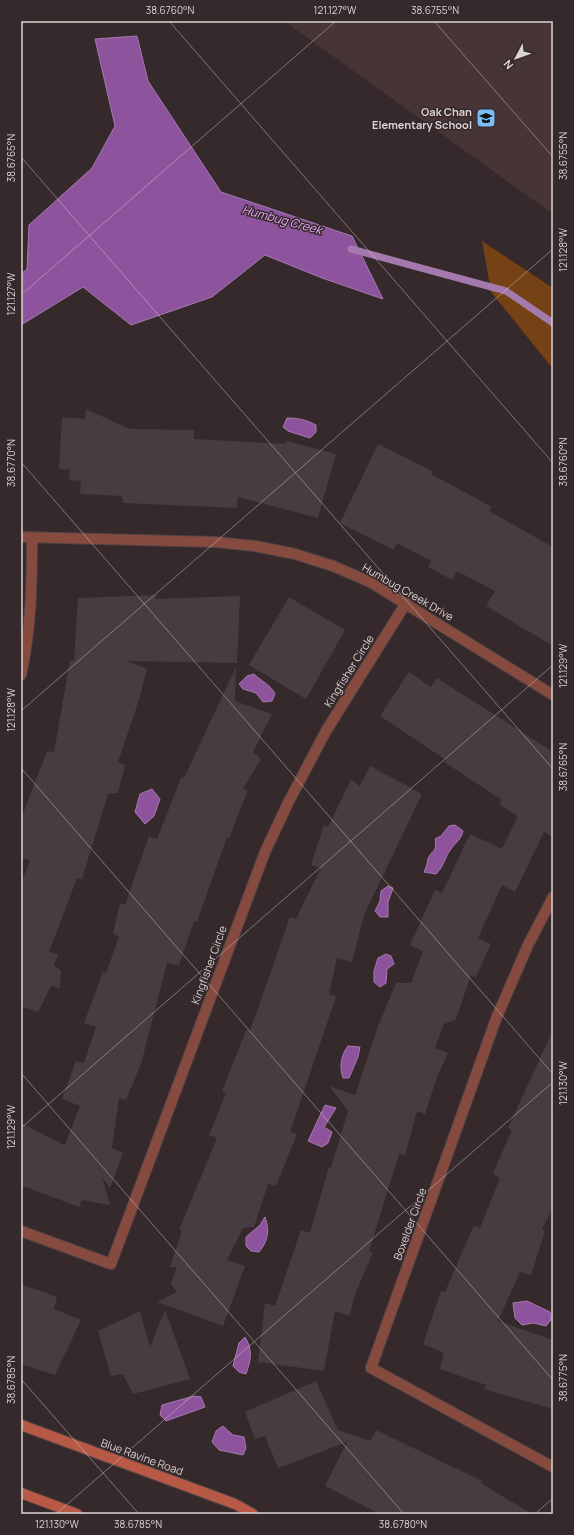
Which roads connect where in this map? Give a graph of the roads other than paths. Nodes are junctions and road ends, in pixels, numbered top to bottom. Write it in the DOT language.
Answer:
graph roads {
  1 [pos="21,537"];
  2 [pos="32,538"];
  3 [pos="406,603"];
  4 [pos="21,675"];
  5 [pos="553,696"];
  6 [pos="553,897"];
  7 [pos="21,1231"];
  8 [pos="21,1425"];
  9 [pos="553,1468"];
  10 [pos="21,1493"];
  11 [pos="77,1514"];
  12 [pos="253,1514"];
  1 -- 2 [label="street, Humbug Creek Drive"];
  2 -- 3 [label="street, Humbug Creek Drive"];
  2 -- 4 [label="street"];
  3 -- 5 [label="street, Humbug Creek Drive"];
  3 -- 7 [label="street, Kingfisher Circle"];
  6 -- 9 [label="street, Boxelder Circle"];
  8 -- 12 [label="main road, Blue Ravine Road"];
  10 -- 11 [label="main road"];
}
